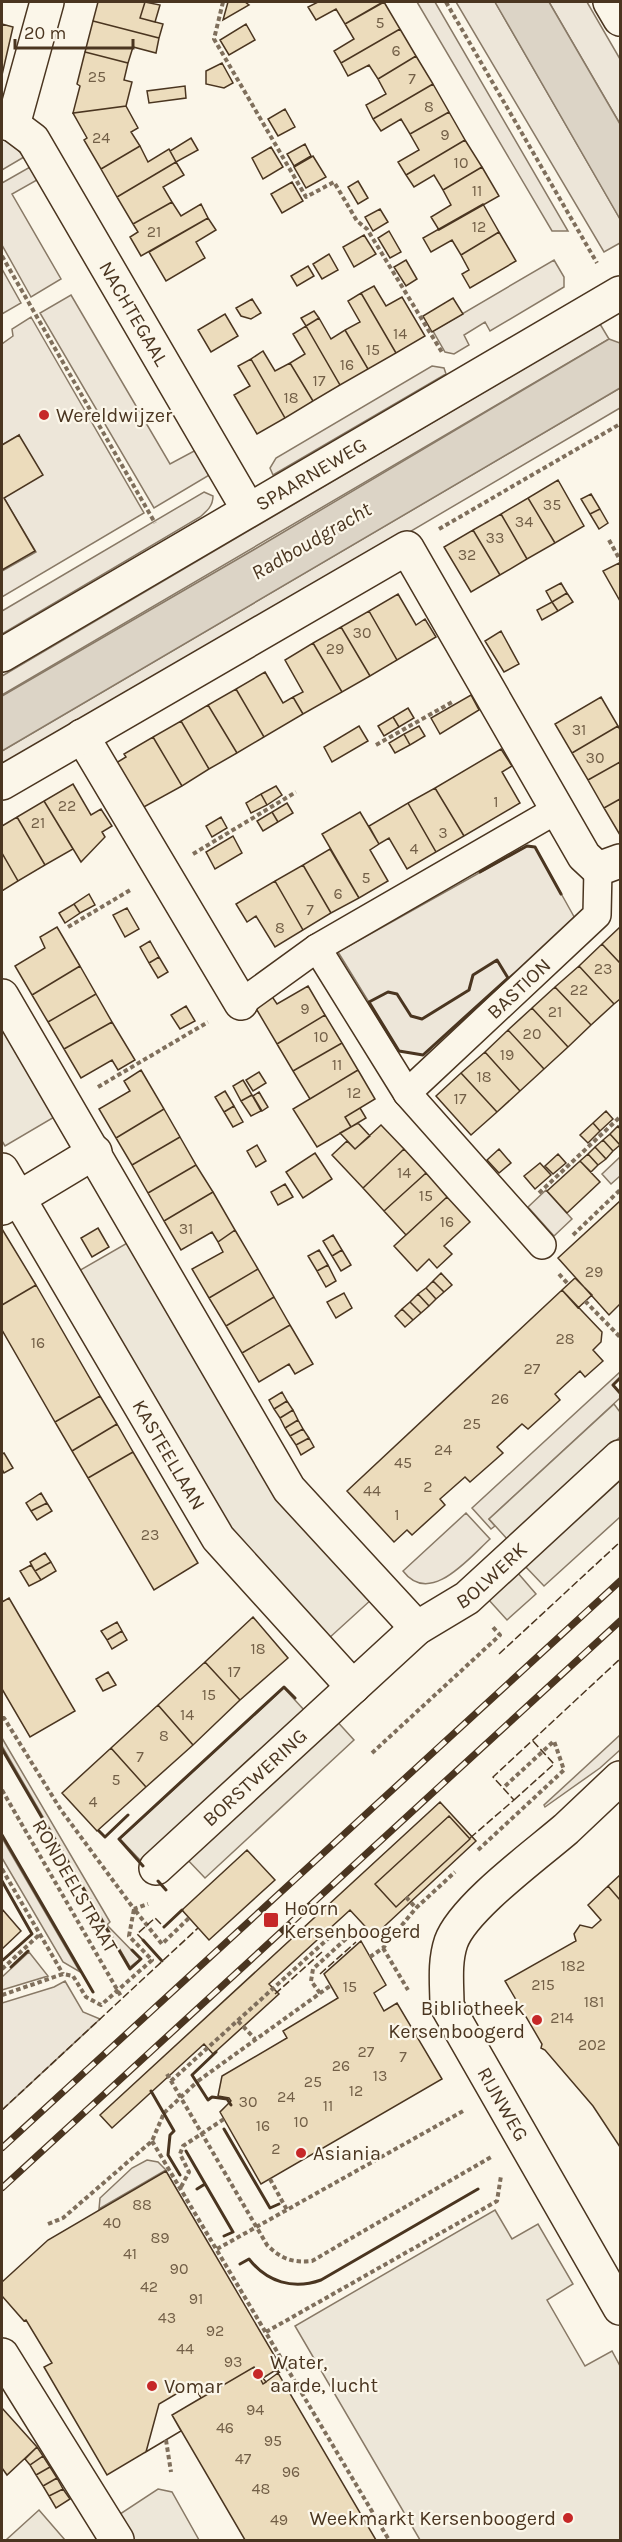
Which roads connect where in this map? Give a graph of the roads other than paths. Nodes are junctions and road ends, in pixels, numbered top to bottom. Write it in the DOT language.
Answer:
graph roads {
  1 [pos="47,2"];
  2 [pos="610,2"];
  3 [pos="621,20"];
  4 [pos="7,123"];
  5 [pos="618,294"];
  6 [pos="248,509"];
  7 [pos="2,656"];
  8 [pos="82,736"];
  9 [pos="2,783"];
  10 [pos="558,809"];
  11 [pos="610,865"];
  12 [pos="317,948"];
  13 [pos="2,996"];
  14 [pos="241,1003"];
  15 [pos="407,1093"];
  16 [pos="95,1152"];
  17 [pos="2,1170"];
  18 [pos="10,1203"];
  19 [pos="542,1245"];
  20 [pos="621,1457"];
  21 [pos="417,1628"];
  22 [pos="353,1686"];
  23 [pos="621,1778"];
  24 [pos="156,1868"];
  25 [pos="621,2308"];
  26 [pos="2,2355"];
  27 [pos="117,2541"];
  1 -- 4 [label="street, NACHTEGAAL"];
  2 -- 3 [label="street"];
  4 -- 6 [label="street, NACHTEGAAL"];
  5 -- 6 [label="street, SPAARNEWEG"];
  6 -- 7 [label="street, SPAARNEWEG"];
  8 -- 9 [label="street"];
  8 -- 10 [label="street, BASTION"];
  8 -- 14 [label="street"];
  10 -- 11 [label="street, BASTION"];
  10 -- 12 [label="street"];
  11 -- 15 [label="street, BASTION"];
  12 -- 14 [label="street"];
  12 -- 15 [label="street"];
  13 -- 16 [label="street"];
  15 -- 19 [label="street"];
  16 -- 18 [label="street"];
  16 -- 21 [label="street"];
  17 -- 18 [label="street, KASTEELLAAN"];
  18 -- 22 [label="street, KASTEELLAAN"];
  20 -- 21 [label="street, BOLWERK"];
  21 -- 22 [label="street, BOLWERK"];
  22 -- 24 [label="street, BORSTWERING"];
  23 -- 25 [label="street, RIJNWEG"];
  26 -- 27 [label="street"];
}
